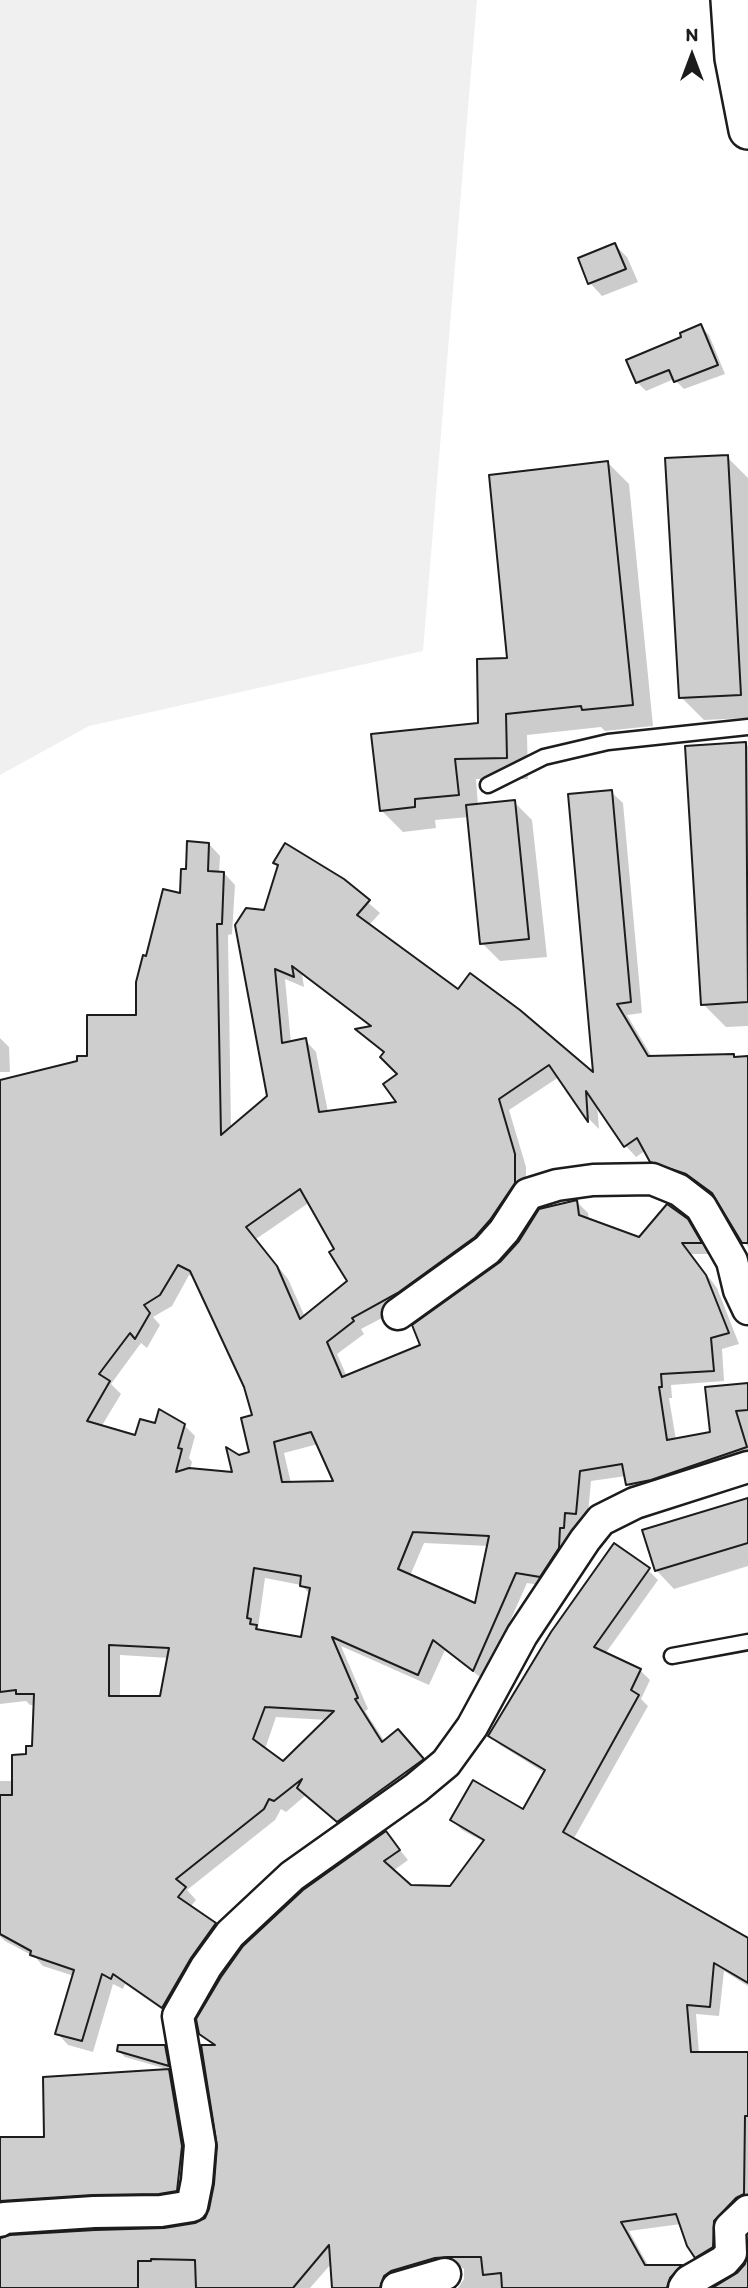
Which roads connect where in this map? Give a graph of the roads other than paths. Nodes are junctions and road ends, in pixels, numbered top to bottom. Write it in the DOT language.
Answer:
graph roads {
  1 [pos="730,0"];
  2 [pos="748,131"];
  3 [pos="748,727"];
  4 [pos="488,785"];
  5 [pos="748,1309"];
  6 [pos="398,1314"];
  7 [pos="748,1467"];
  8 [pos="748,1642"];
  9 [pos="672,1656"];
  10 [pos="748,2211"];
  11 [pos="1,2219"];
  12 [pos="445,2274"];
  13 [pos="397,2288"];
  14 [pos="684,2288"];
  1 -- 2 [label="street"];
  3 -- 4 [label="lane"];
  5 -- 6 [label="street"];
  7 -- 11 [label="street"];
  8 -- 9 [label="lane"];
  10 -- 14 [label="street"];
  12 -- 13 [label="street"];
}
